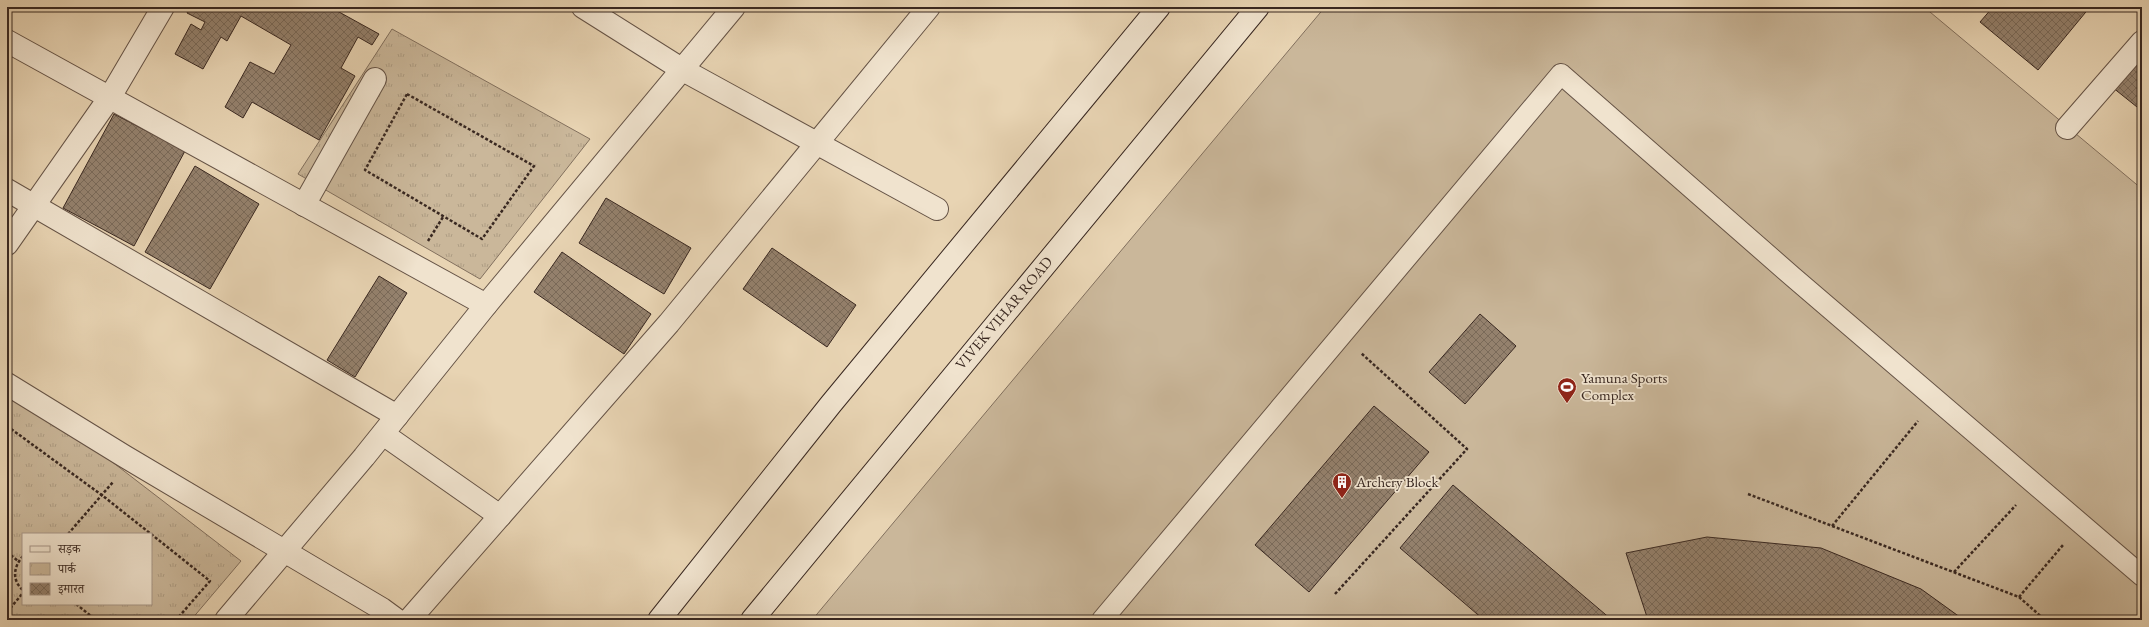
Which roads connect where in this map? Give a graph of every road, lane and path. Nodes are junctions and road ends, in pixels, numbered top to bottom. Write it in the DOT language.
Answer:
graph roads {
  1 [pos="163,7"];
  2 [pos="583,7"];
  3 [pos="734,7"];
  4 [pos="929,7"];
  5 [pos="1159,7"];
  6 [pos="1258,7"];
  7 [pos="7,40"];
  8 [pos="2142,42"];
  9 [pos="682,70"];
  10 [pos="375,79"];
  11 [pos="110,97"];
  12 [pos="2068,128"];
  13 [pos="818,143"];
  14 [pos="7,190"];
  15 [pos="304,205"];
  16 [pos="33,207"];
  17 [pos="937,209"];
  18 [pos="443,217"];
  19 [pos="7,244"];
  20 [pos="486,305"];
  21 [pos="1342,335"];
  22 [pos="7,384"];
  23 [pos="1936,400"];
  24 [pos="397,416"];
  25 [pos="7,426"];
  26 [pos="383,434"];
  27 [pos="2035,484"];
  28 [pos="1748,494"];
  29 [pos="103,496"];
  30 [pos="500,516"];
  31 [pos="2081,524"];
  32 [pos="1832,526"];
  33 [pos="69,533"];
  34 [pos="150,533"];
  35 [pos="152,535"];
  36 [pos="285,550"];
  37 [pos="7,552"];
  38 [pos="22,557"];
  39 [pos="18,561"];
  40 [pos="1954,572"];
  41 [pos="2142,576"];
  42 [pos="22,590"];
  43 [pos="22,592"];
  44 [pos="1335,594"];
  45 [pos="2019,597"];
  46 [pos="77,605"];
  47 [pos="7,612"];
  48 [pos="96,620"];
  49 [pos="176,620"];
  50 [pos="226,620"];
  51 [pos="397,620"];
  52 [pos="409,620"];
  53 [pos="658,620"];
  54 [pos="752,620"];
  55 [pos="1102,620"];
  56 [pos="2045,620"];
  1 -- 11 [label="street"];
  2 -- 9 [label="street"];
  3 -- 9 [label="street"];
  4 -- 13 [label="street"];
  5 -- 53 [label="street"];
  6 -- 54 [label="street, VIVEK VIHAR ROAD"];
  7 -- 11 [label="street"];
  8 -- 12 [label="street"];
  9 -- 13 [label="street"];
  9 -- 20 [label="street"];
  10 -- 15 [label="street"];
  11 -- 15 [label="street"];
  11 -- 16 [label="street"];
  13 -- 17 [label="street"];
  13 -- 30 [label="street"];
  14 -- 16 [label="street"];
  15 -- 20 [label="street"];
  16 -- 19 [label="street"];
  16 -- 24 [label="street"];
  18 -- 18 [label="path"];
  20 -- 24 [label="street"];
  21 -- 23 [label="lane"];
  21 -- 44 [label="path"];
  21 -- 55 [label="lane"];
  22 -- 36 [label="street"];
  23 -- 27 [label="lane"];
  23 -- 32 [label="path"];
  24 -- 26 [label="street"];
  25 -- 29 [label="path"];
  26 -- 30 [label="street"];
  26 -- 36 [label="street"];
  27 -- 31 [label="lane"];
  27 -- 40 [label="path"];
  28 -- 32 [label="path"];
  29 -- 33 [label="path"];
  29 -- 34 [label="path"];
  30 -- 52 [label="street"];
  31 -- 41 [label="lane"];
  31 -- 45 [label="path"];
  32 -- 40 [label="path"];
  35 -- 49 [label="path"];
  36 -- 50 [label="street"];
  36 -- 51 [label="street"];
  37 -- 39 [label="path"];
  38 -- 39 [label="path"];
  39 -- 42 [label="path"];
  40 -- 45 [label="path"];
  43 -- 47 [label="path"];
  45 -- 56 [label="path"];
  46 -- 48 [label="path"];
}
